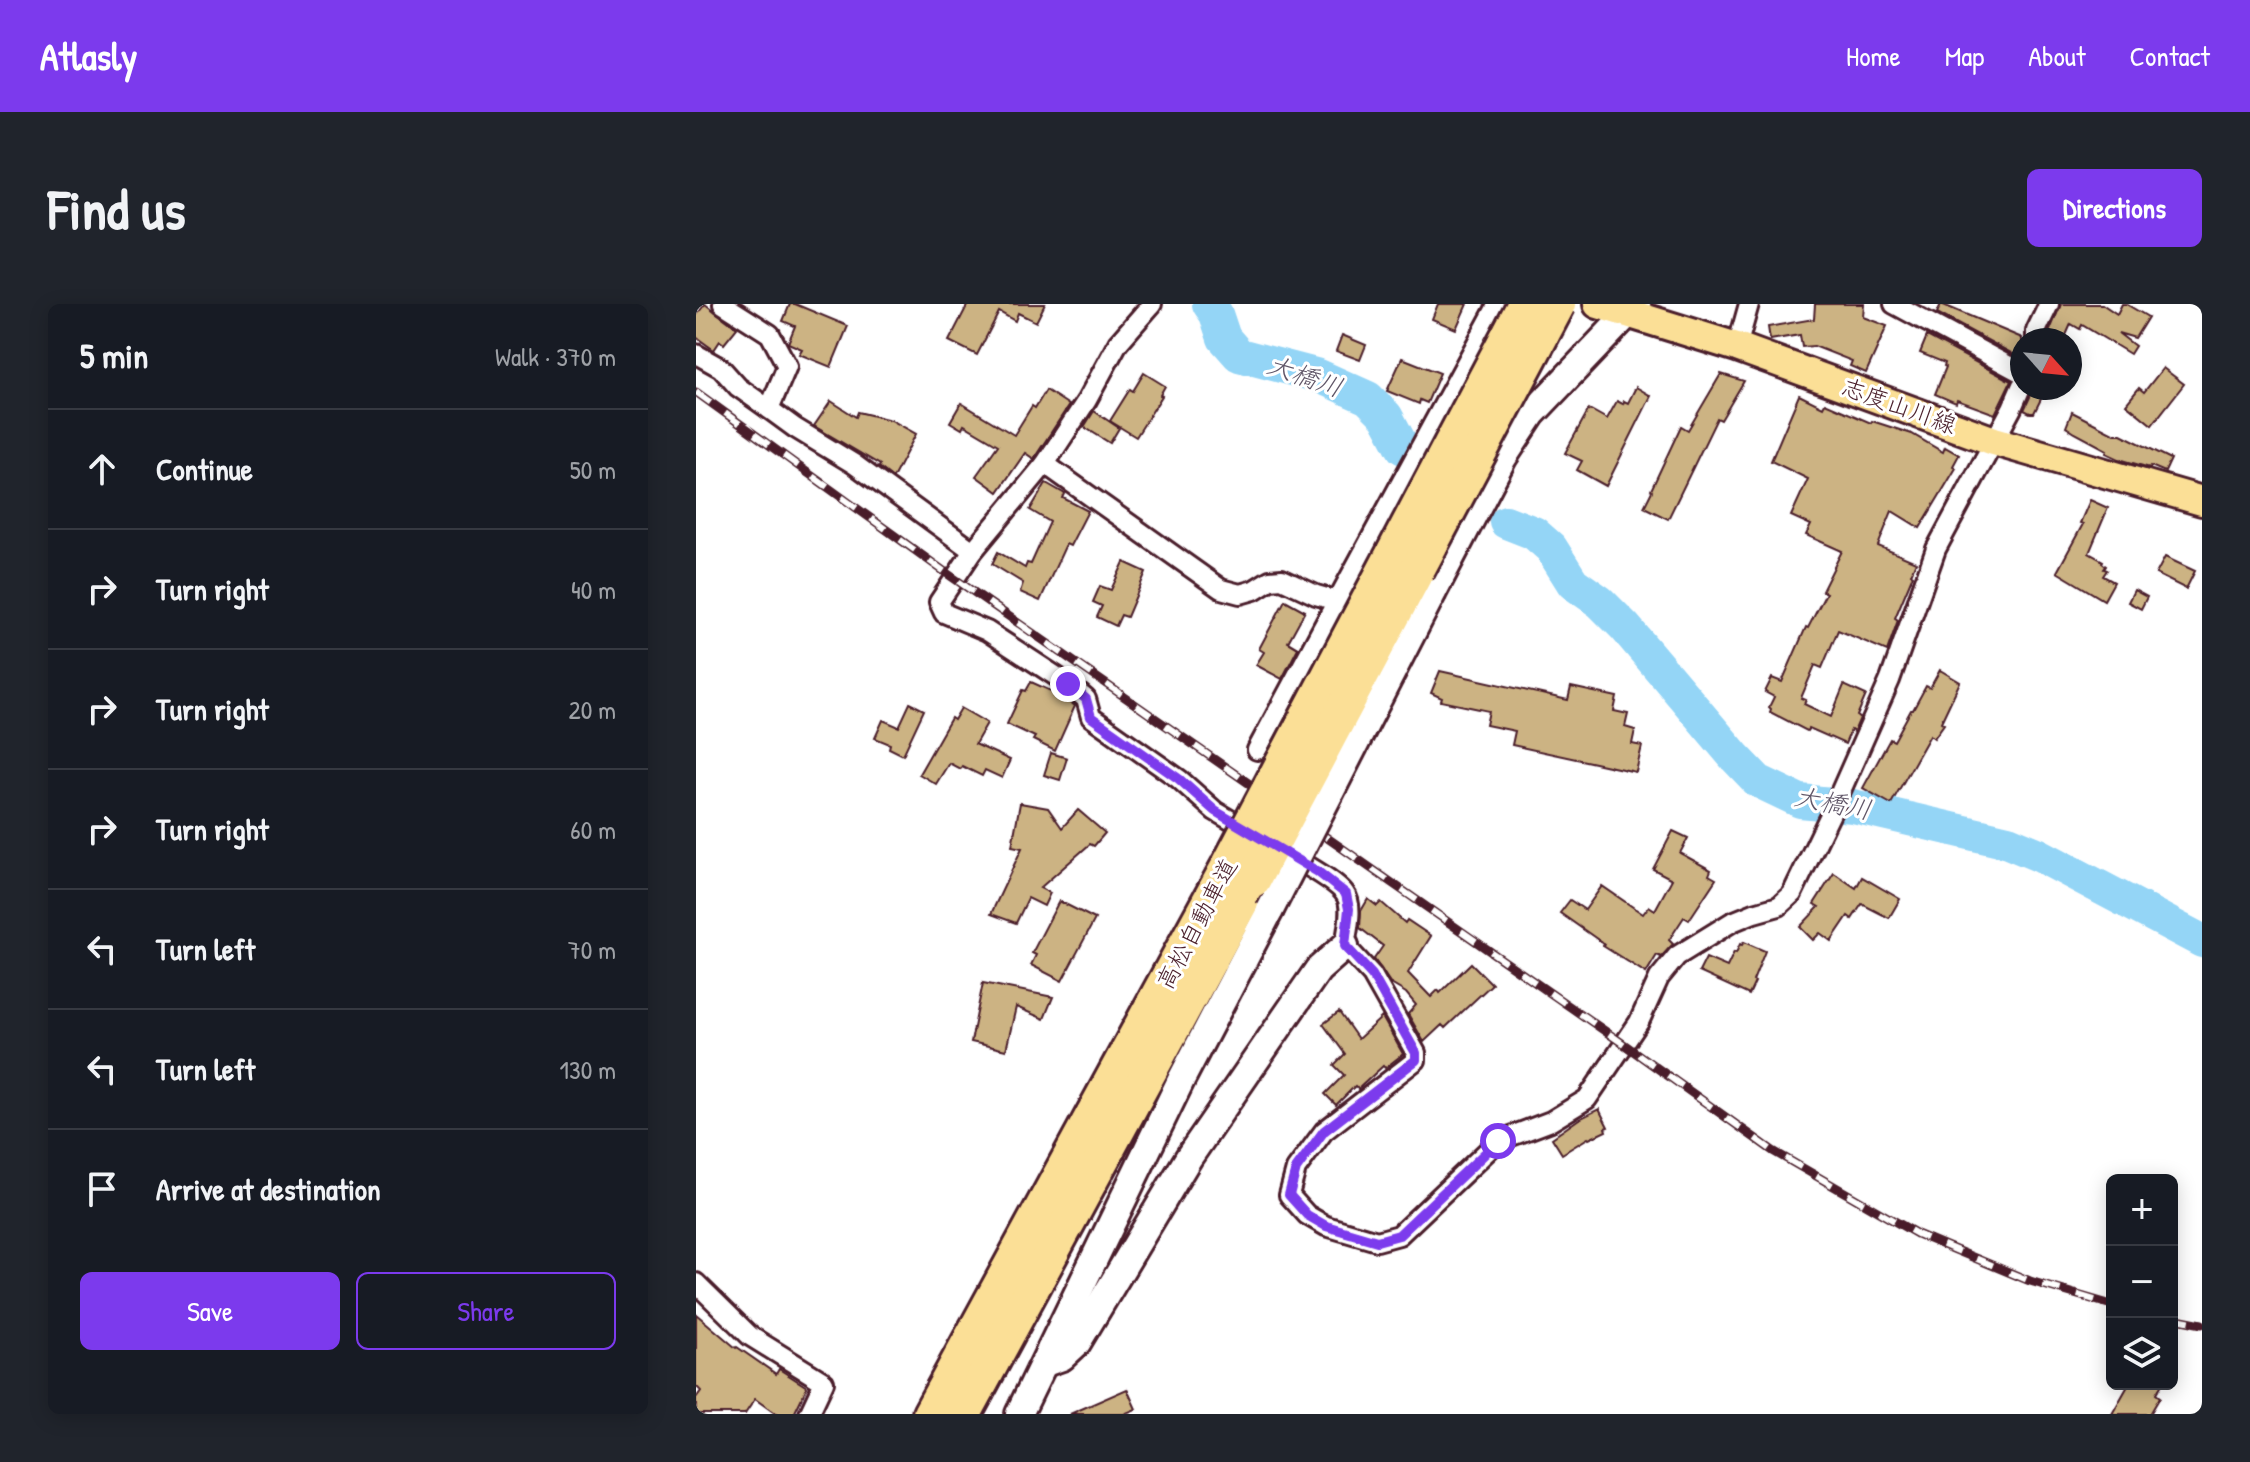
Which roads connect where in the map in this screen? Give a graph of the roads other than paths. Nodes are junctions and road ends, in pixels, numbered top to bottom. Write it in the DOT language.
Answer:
graph roads {
  1 [pos="723,304"];
  2 [pos="1152,304"];
  3 [pos="1498,304"];
  4 [pos="1525,304"];
  5 [pos="1558,304"];
  6 [pos="1598,304"];
  7 [pos="1749,304"];
  8 [pos="1894,304"];
  9 [pos="2049,304"];
  10 [pos="1633,309"];
  11 [pos="2037,328"];
  12 [pos="1737,347"];
  13 [pos="696,354"];
  14 [pos="2010,367"];
  15 [pos="2014,400"];
  16 [pos="769,409"];
  17 [pos="1994,441"];
  18 [pos="1045,464"];
  19 [pos="2202,501"];
  20 [pos="973,551"];
  21 [pos="1337,601"];
  22 [pos="1257,750"];
  23 [pos="1241,872"];
  24 [pos="1345,946"];
  25 [pos="696,1283"];
  26 [pos="1045,1363"];
  27 [pos="809,1414"];
  28 [pos="930,1414"];
  29 [pos="964,1414"];
  30 [pos="1019,1414"];
  1 -- 16 [label="street"];
  2 -- 18 [label="street"];
  3 -- 21 [label="street"];
  4 -- 23 [label="highway, 高松自動車道, bridge"];
  5 -- 23 [label="highway, 高松自動車道, bridge"];
  6 -- 10 [label="main road, 志度山川線"];
  7 -- 12 [label="street"];
  8 -- 14 [label="street"];
  9 -- 11 [label="street"];
  10 -- 12 [label="main road, 志度山川線"];
  10 -- 26 [label="street, bridge"];
  12 -- 17 [label="main road, 志度山川線"];
  13 -- 16 [label="street"];
  15 -- 17 [label="street"];
  16 -- 20 [label="street"];
  17 -- 19 [label="main road, 志度山川線"];
  17 -- 24 [label="street"];
  18 -- 20 [label="street"];
  18 -- 21 [label="street"];
  20 -- 24 [label="street"];
  21 -- 22 [label="street"];
  23 -- 28 [label="highway, 高松自動車道"];
  23 -- 29 [label="highway, 高松自動車道"];
  24 -- 26 [label="street"];
  25 -- 27 [label="street"];
  26 -- 30 [label="street"];
}
